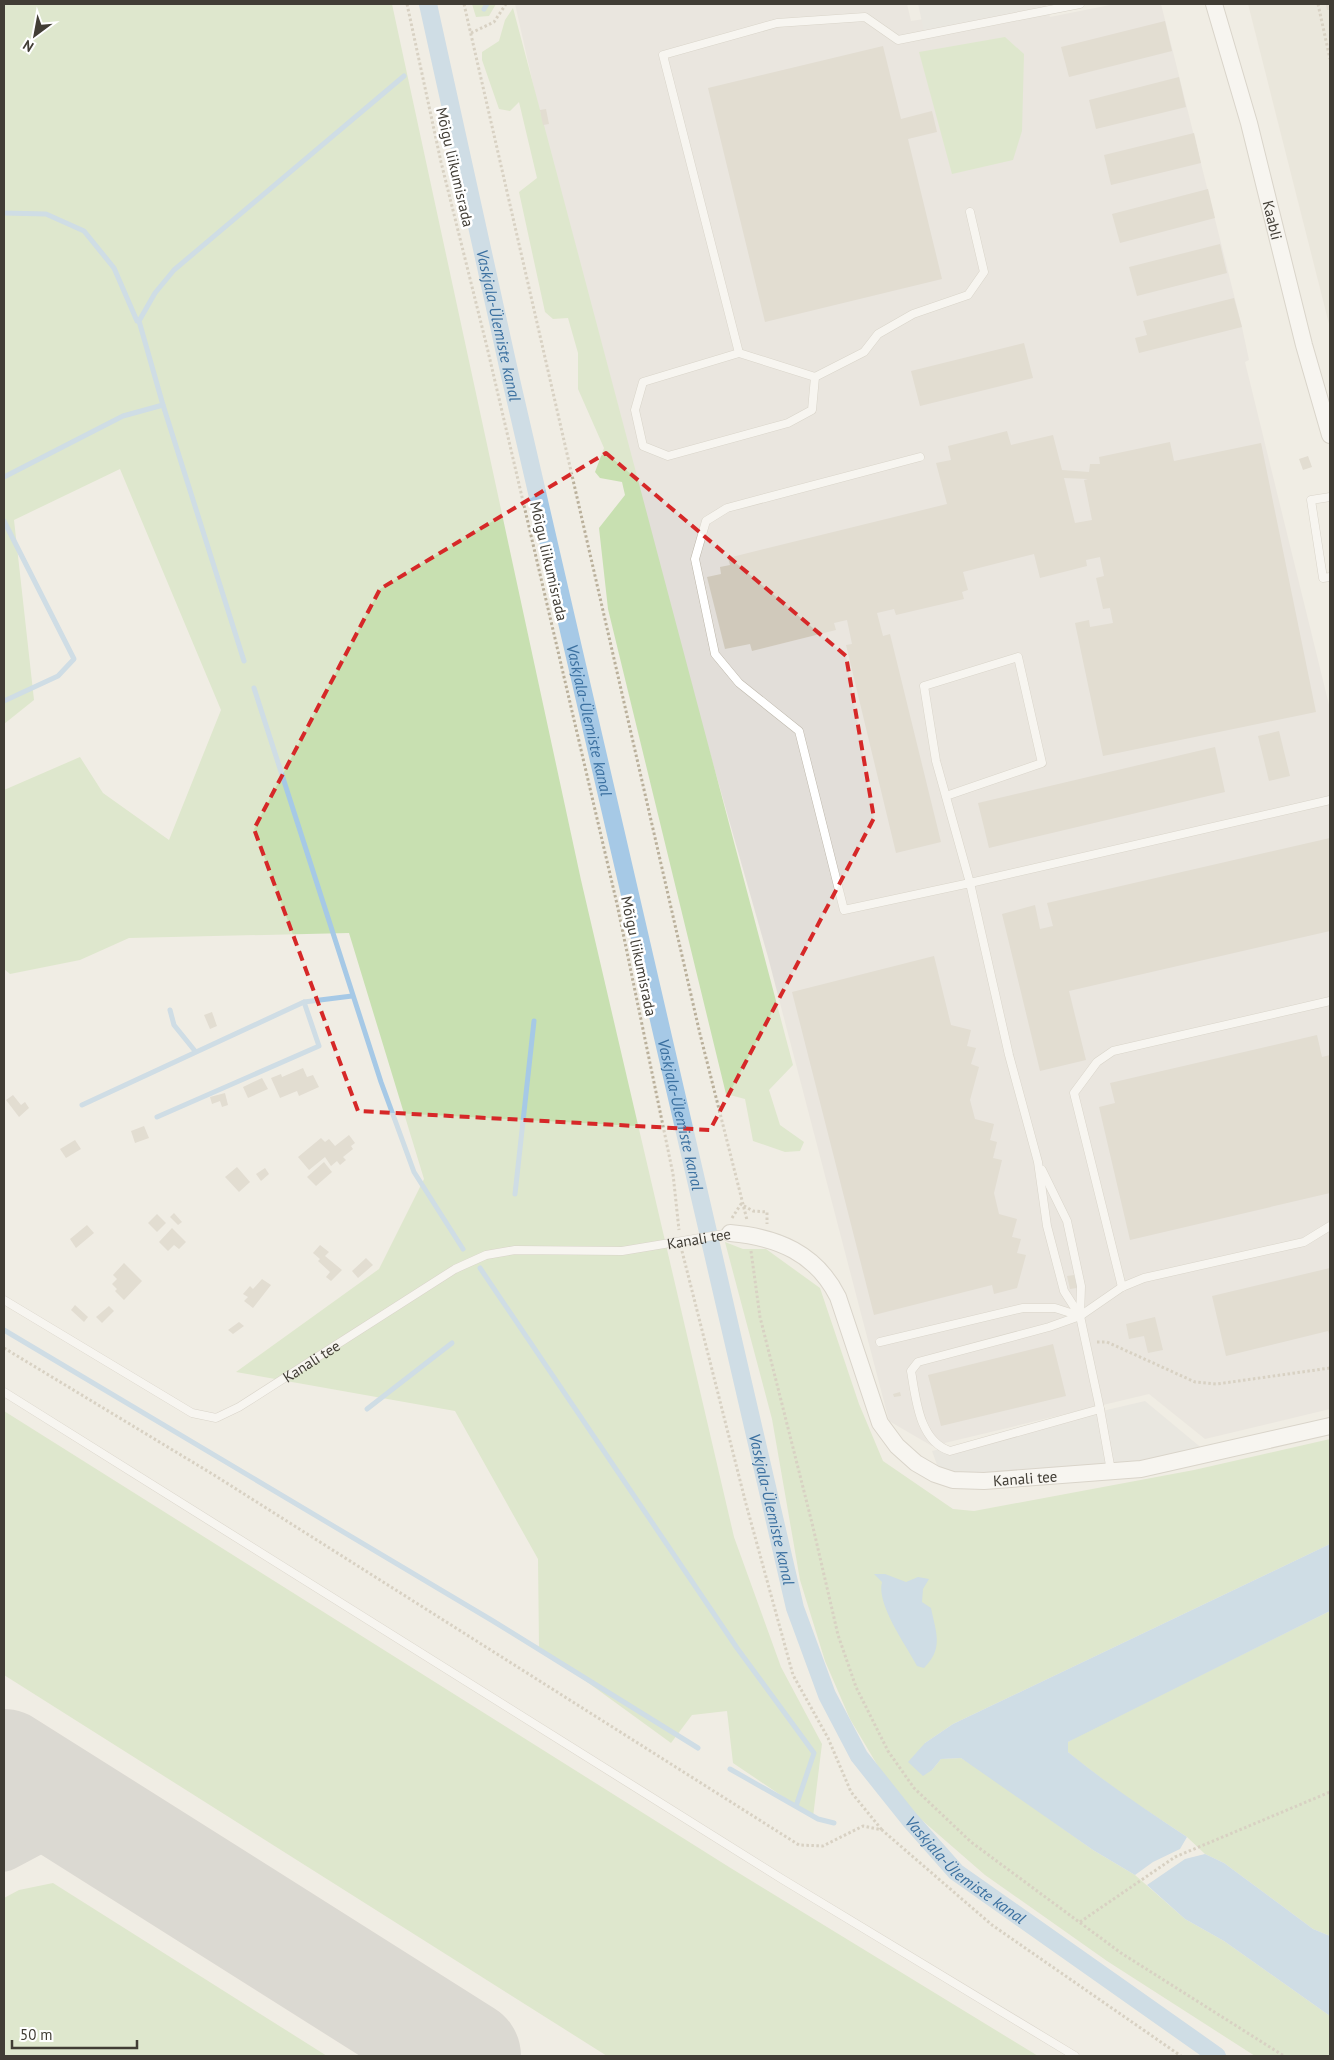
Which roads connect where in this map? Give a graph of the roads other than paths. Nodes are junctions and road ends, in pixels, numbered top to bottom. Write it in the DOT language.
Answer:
graph roads {
  1 [pos="1080,4"];
  2 [pos="1214,4"];
  3 [pos="970,212"];
  4 [pos="739,353"];
  5 [pos="815,377"];
  6 [pos="1330,435"];
  7 [pos="920,457"];
  8 [pos="1330,497"];
  9 [pos="1330,577"];
  10 [pos="946,796"];
  11 [pos="1330,800"];
  12 [pos="970,883"];
  13 [pos="1330,1001"];
  14 [pos="1038,1162"];
  15 [pos="1330,1226"];
  16 [pos="730,1233"];
  17 [pos="1122,1287"];
  18 [pos="4,1300"];
  19 [pos="1080,1316"];
  20 [pos="880,1342"];
  21 [pos="4,1392"];
  22 [pos="1100,1409"];
  23 [pos="1330,1426"];
  24 [pos="1111,1471"];
  25 [pos="1076,2056"];
  1 -- 4 [label="lane"];
  2 -- 6 [label="street, Kaabli"];
  3 -- 5 [label="lane"];
  4 -- 5 [label="lane"];
  4 -- 5 [label="lane"];
  7 -- 12 [label="lane"];
  8 -- 9 [label="lane"];
  10 -- 10 [label="lane"];
  10 -- 12 [label="lane"];
  11 -- 12 [label="lane"];
  12 -- 14 [label="lane"];
  13 -- 17 [label="lane"];
  14 -- 19 [label="lane"];
  14 -- 19 [label="lane"];
  15 -- 17 [label="lane"];
  16 -- 18 [label="lane, Kanali tee"];
  16 -- 24 [label="street, Kanali tee"];
  17 -- 19 [label="lane"];
  19 -- 20 [label="lane"];
  19 -- 22 [label="lane"];
  19 -- 22 [label="lane"];
  21 -- 25 [label="lane"];
  22 -- 24 [label="lane"];
  23 -- 24 [label="street, Kanali tee"];
}
